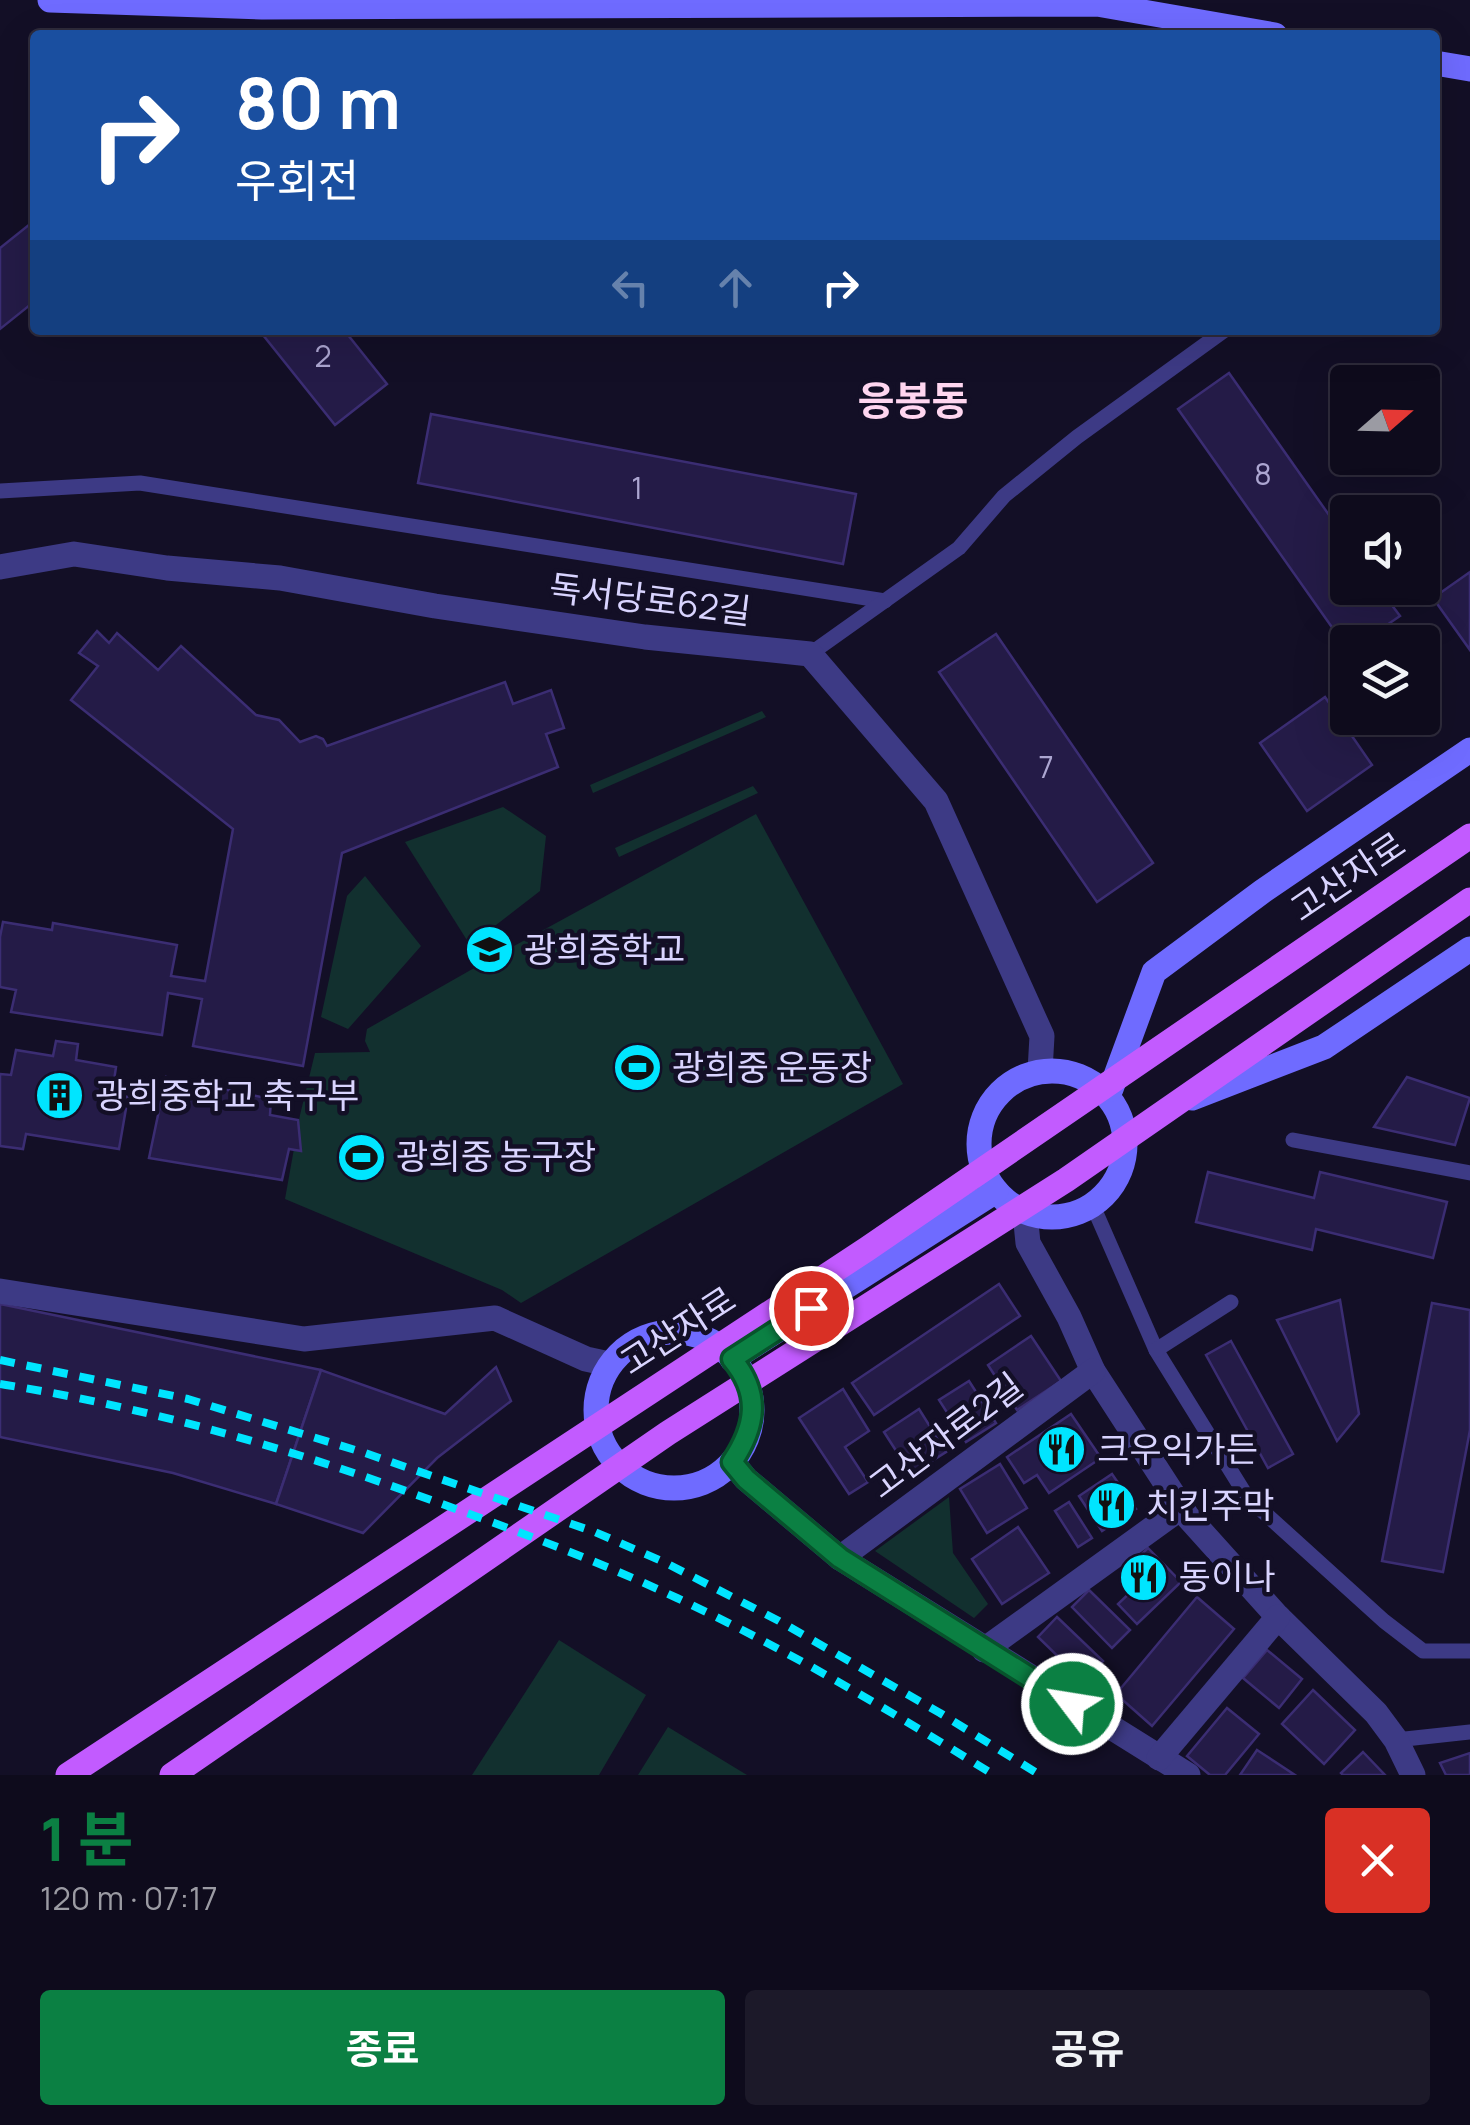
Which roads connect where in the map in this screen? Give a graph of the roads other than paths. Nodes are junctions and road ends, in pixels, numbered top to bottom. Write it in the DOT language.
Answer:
graph roads {
  1 [pos="50,0"];
  2 [pos="1247,30"];
  3 [pos="1440,64"];
  4 [pos="1470,69"];
  5 [pos="1218,335"];
  6 [pos="0,491"];
  7 [pos="0,567"];
  8 [pos="884,601"];
  9 [pos="810,654"];
  10 [pos="1470,750"];
  11 [pos="1470,836"];
  12 [pos="1470,900"];
  13 [pos="1470,949"];
  14 [pos="1040,1071"];
  15 [pos="1108,1096"];
  16 [pos="1122,1125"];
  17 [pos="1292,1140"];
  18 [pos="1470,1173"];
  19 [pos="996,1191"];
  20 [pos="1093,1206"];
  21 [pos="1025,1213"];
  22 [pos="0,1291"];
  23 [pos="1231,1302"];
  24 [pos="1156,1350"];
  25 [pos="732,1359"];
  26 [pos="610,1364"];
  27 [pos="1093,1370"];
  28 [pos="732,1462"];
  29 [pos="1182,1507"];
  30 [pos="840,1558"];
  31 [pos="1278,1617"];
  32 [pos="984,1650"];
  33 [pos="1470,1651"];
  34 [pos="1470,1732"];
  35 [pos="1396,1740"];
  36 [pos="1160,1758"];
  37 [pos="68,1775"];
  38 [pos="172,1775"];
  39 [pos="1188,1775"];
  40 [pos="1413,1775"];
  1 -- 2 [label="main road"];
  3 -- 4 [label="main road"];
  5 -- 8 [label="lane"];
  6 -- 8 [label="lane"];
  7 -- 9 [label="street, 독서당로62길"];
  8 -- 9 [label="lane"];
  9 -- 14 [label="street"];
  10 -- 15 [label="main road"];
  11 -- 37 [label="main road, 고산자로"];
  12 -- 38 [label="main road"];
  13 -- 16 [label="main road"];
  14 -- 15 [label="main road"];
  14 -- 19 [label="main road"];
  15 -- 16 [label="main road"];
  16 -- 20 [label="main road"];
  17 -- 18 [label="lane"];
  19 -- 21 [label="main road"];
  19 -- 25 [label="main road"];
  20 -- 21 [label="main road"];
  20 -- 24 [label="lane"];
  21 -- 27 [label="street"];
  22 -- 26 [label="street, 고산자로"];
  23 -- 24 [label="lane"];
  24 -- 33 [label="lane"];
  25 -- 26 [label="main road"];
  25 -- 28 [label="main road"];
  26 -- 28 [label="main road"];
  27 -- 29 [label="street"];
  27 -- 30 [label="street, 고산자로2길"];
  28 -- 30 [label="street"];
  29 -- 31 [label="street"];
  29 -- 32 [label="street"];
  30 -- 32 [label="street"];
  31 -- 35 [label="street"];
  31 -- 36 [label="street"];
  32 -- 36 [label="street"];
  34 -- 35 [label="lane"];
  35 -- 40 [label="street"];
  36 -- 39 [label="street"];
}
